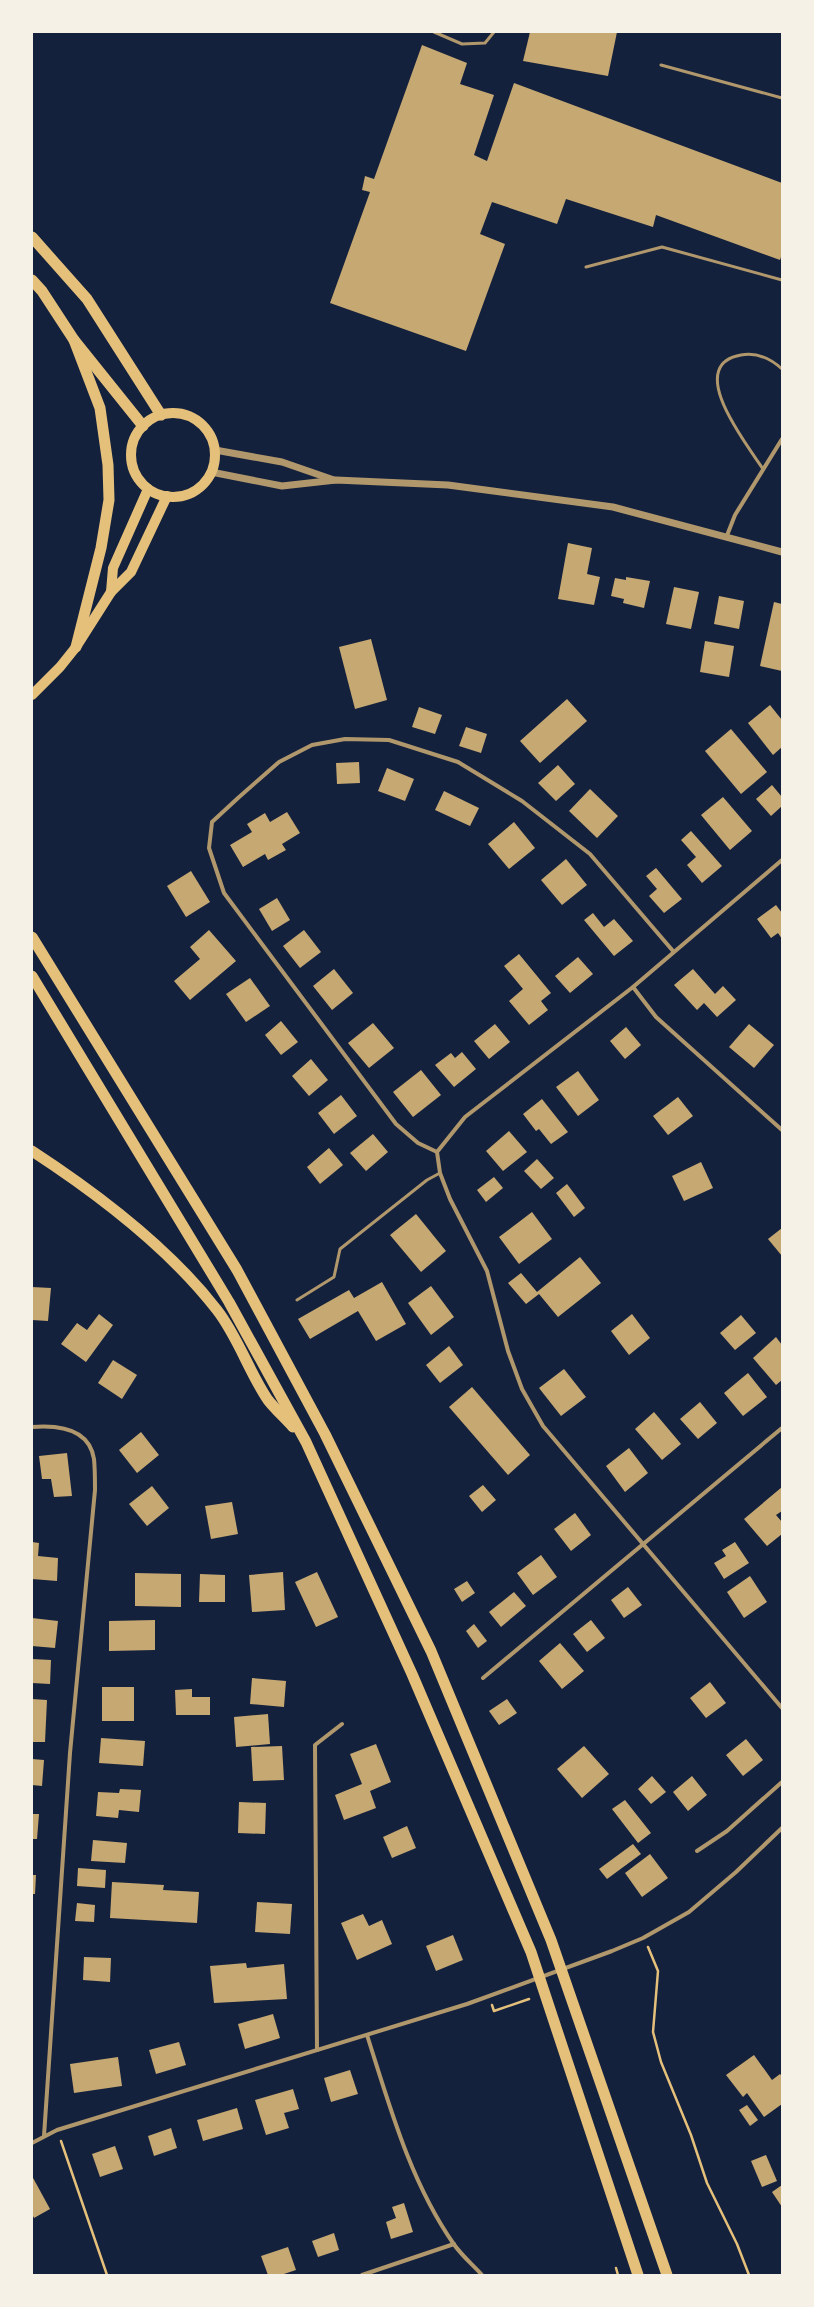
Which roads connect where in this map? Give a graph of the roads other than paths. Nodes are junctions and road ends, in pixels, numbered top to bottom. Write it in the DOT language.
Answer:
graph roads {
  1 [pos="434,32"];
  2 [pos="494,32"];
  3 [pos="661,65"];
  4 [pos="782,98"];
  5 [pos="32,236"];
  6 [pos="586,267"];
  7 [pos="32,280"];
  8 [pos="782,280"];
  9 [pos="74,340"];
  10 [pos="782,369"];
  11 [pos="161,415"];
  12 [pos="143,426"];
  13 [pos="782,439"];
  14 [pos="215,450"];
  15 [pos="764,469"];
  16 [pos="211,472"];
  17 [pos="336,480"];
  18 [pos="148,489"];
  19 [pos="167,496"];
  20 [pos="726,538"];
  21 [pos="782,552"];
  22 [pos="110,592"];
  23 [pos="76,647"];
  24 [pos="32,695"];
  25 [pos="782,860"];
  26 [pos="32,937"];
  27 [pos="673,951"];
  28 [pos="32,976"];
  29 [pos="632,987"];
  30 [pos="782,1130"];
  31 [pos="32,1151"];
  32 [pos="437,1152"];
  33 [pos="440,1173"];
  34 [pos="296,1300"];
  35 [pos="32,1427"];
  36 [pos="782,1428"];
  37 [pos="306,1442"];
  38 [pos="643,1544"];
  39 [pos="482,1678"];
  40 [pos="782,1708"];
  41 [pos="342,1724"];
  42 [pos="782,1782"];
  43 [pos="782,1828"];
  44 [pos="697,1851"];
  45 [pos="367,2035"];
  46 [pos="317,2050"];
  47 [pos="44,2136"];
  48 [pos="32,2143"];
  49 [pos="454,2244"];
  50 [pos="362,2275"];
  51 [pos="482,2275"];
  52 [pos="638,2275"];
  53 [pos="667,2275"];
  1 -- 2 [label="lane"];
  3 -- 4 [label="lane"];
  5 -- 11 [label="highway"];
  6 -- 8 [label="lane"];
  7 -- 9 [label="highway"];
  9 -- 12 [label="highway"];
  9 -- 23 [label="highway"];
  10 -- 15 [label="lane"];
  11 -- 12 [label="main road"];
  11 -- 14 [label="main road"];
  12 -- 18 [label="main road"];
  13 -- 15 [label="street"];
  14 -- 16 [label="main road"];
  14 -- 17 [label="street"];
  15 -- 20 [label="street"];
  16 -- 17 [label="street"];
  16 -- 19 [label="main road"];
  17 -- 20 [label="street"];
  18 -- 19 [label="main road"];
  18 -- 22 [label="main road"];
  19 -- 22 [label="main road"];
  20 -- 21 [label="street"];
  22 -- 23 [label="main road"];
  23 -- 24 [label="main road"];
  25 -- 27 [label="street"];
  26 -- 53 [label="highway"];
  27 -- 29 [label="street"];
  27 -- 32 [label="street"];
  28 -- 37 [label="highway"];
  29 -- 30 [label="street"];
  29 -- 32 [label="street"];
  31 -- 37 [label="highway"];
  32 -- 33 [label="street"];
  33 -- 34 [label="lane"];
  33 -- 38 [label="street"];
  35 -- 47 [label="street"];
  36 -- 38 [label="street"];
  37 -- 52 [label="highway"];
  38 -- 39 [label="street"];
  38 -- 40 [label="street"];
  41 -- 46 [label="street"];
  42 -- 44 [label="street"];
  43 -- 45 [label="street"];
  45 -- 46 [label="street"];
  45 -- 49 [label="street"];
  46 -- 47 [label="street"];
  47 -- 48 [label="street"];
  49 -- 50 [label="street"];
  49 -- 51 [label="street"];
}
